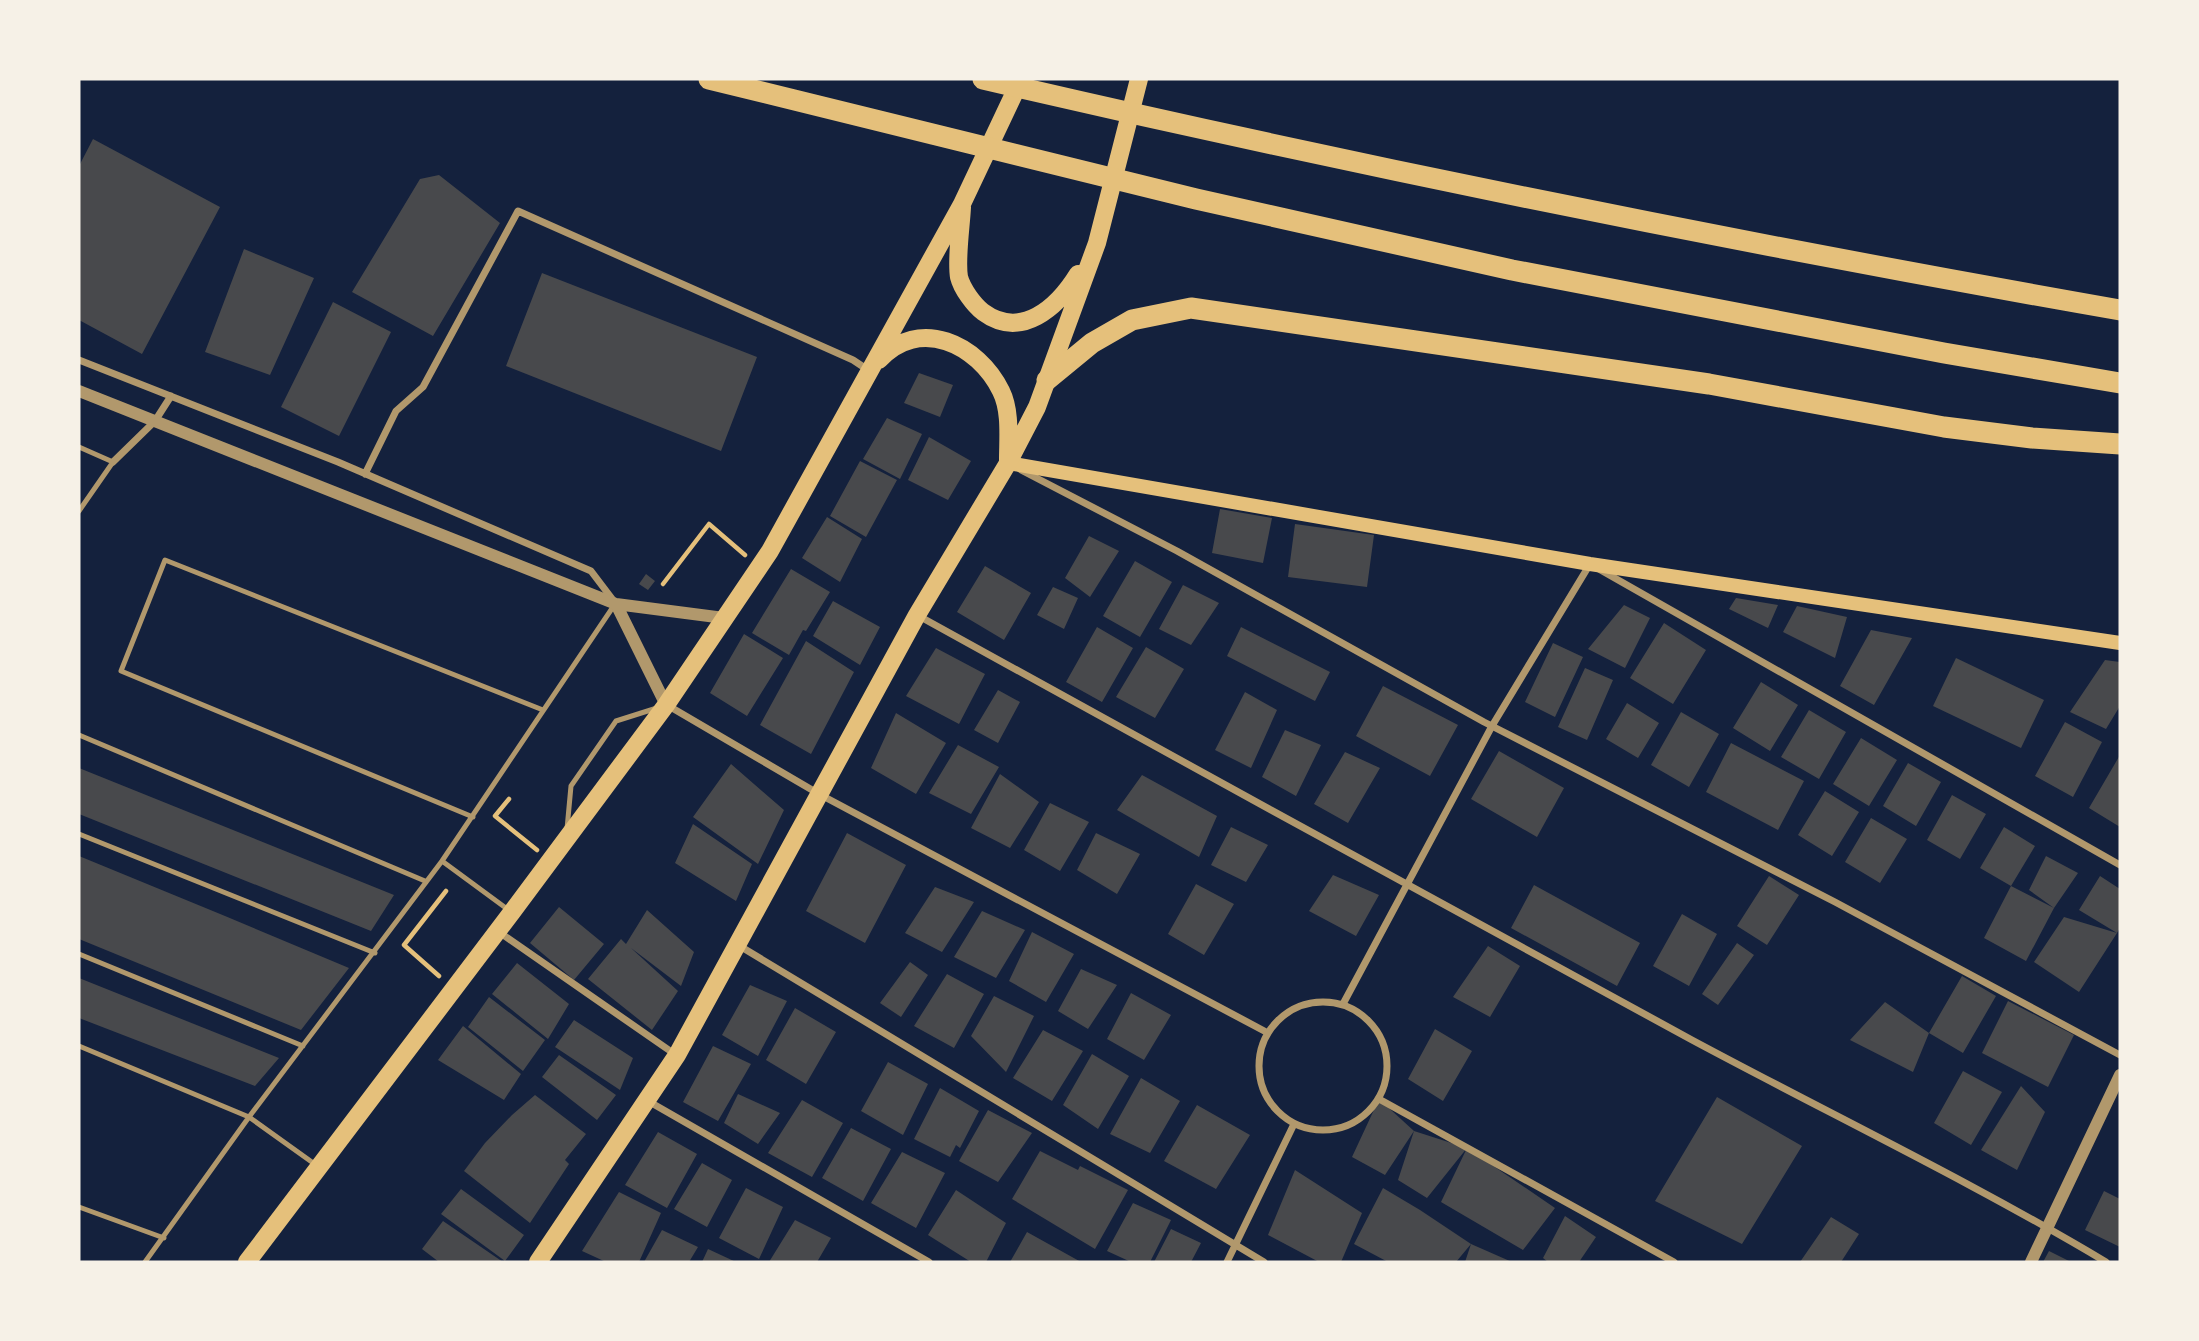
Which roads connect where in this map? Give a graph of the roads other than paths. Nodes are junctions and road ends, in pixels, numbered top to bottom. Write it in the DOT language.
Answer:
graph roads {
  1 [pos="709,79"];
  2 [pos="983,79"];
  3 [pos="1021,79"];
  4 [pos="1139,79"];
  5 [pos="962,204"];
  6 [pos="1097,243"];
  7 [pos="2120,310"];
  8 [pos="79,360"];
  9 [pos="869,371"];
  10 [pos="1047,380"];
  11 [pos="2120,383"];
  12 [pos="79,391"];
  13 [pos="171,396"];
  14 [pos="155,421"];
  15 [pos="2120,444"];
  16 [pos="79,447"];
  17 [pos="113,462"];
  18 [pos="1009,463"];
  19 [pos="365,474"];
  20 [pos="79,511"];
  21 [pos="1590,564"];
  22 [pos="615,604"];
  23 [pos="917,615"];
  24 [pos="724,618"];
  25 [pos="2120,643"];
  26 [pos="666,705"];
  27 [pos="542,710"];
  28 [pos="1492,726"];
  29 [pos="79,735"];
  30 [pos="819,794"];
  31 [pos="473,817"];
  32 [pos="79,834"];
  33 [pos="566,839"];
  34 [pos="442,861"];
  35 [pos="2120,865"];
  36 [pos="425,881"];
  37 [pos="1407,886"];
  38 [pos="512,912"];
  39 [pos="496,931"];
  40 [pos="737,945"];
  41 [pos="375,953"];
  42 [pos="79,954"];
  43 [pos="1343,1004"];
  44 [pos="1268,1033"];
  45 [pos="79,1046"];
  46 [pos="303,1046"];
  47 [pos="677,1055"];
  48 [pos="2120,1055"];
  49 [pos="2120,1075"];
  50 [pos="1379,1099"];
  51 [pos="647,1100"];
  52 [pos="249,1117"];
  53 [pos="1294,1124"];
  54 [pos="318,1167"];
  55 [pos="79,1208"];
  56 [pos="2048,1228"];
  57 [pos="164,1238"];
  58 [pos="1235,1247"];
  59 [pos="541,1261"];
  60 [pos="145,1262"];
  61 [pos="247,1262"];
  62 [pos="929,1262"];
  63 [pos="1227,1262"];
  64 [pos="1264,1262"];
  65 [pos="1674,1262"];
  66 [pos="2031,1262"];
  67 [pos="2106,1262"];
  1 -- 11 [label="highway"];
  2 -- 7 [label="highway"];
  3 -- 5 [label="main road"];
  4 -- 6 [label="main road"];
  5 -- 6 [label="main road"];
  5 -- 9 [label="main road"];
  6 -- 10 [label="main road"];
  8 -- 13 [label="street"];
  9 -- 18 [label="main road"];
  9 -- 19 [label="street"];
  9 -- 24 [label="main road"];
  10 -- 15 [label="highway"];
  10 -- 18 [label="main road"];
  12 -- 14 [label="street"];
  13 -- 14 [label="street"];
  13 -- 19 [label="street"];
  14 -- 17 [label="street"];
  14 -- 22 [label="street"];
  16 -- 17 [label="lane"];
  17 -- 20 [label="lane"];
  18 -- 21 [label="main road"];
  18 -- 23 [label="main road"];
  18 -- 28 [label="street"];
  19 -- 22 [label="street"];
  21 -- 25 [label="main road"];
  21 -- 28 [label="street"];
  21 -- 35 [label="street"];
  22 -- 24 [label="street"];
  22 -- 26 [label="street"];
  22 -- 27 [label="lane"];
  23 -- 30 [label="main road"];
  23 -- 37 [label="street"];
  24 -- 26 [label="main road"];
  26 -- 30 [label="street"];
  26 -- 33 [label="main road"];
  26 -- 33 [label="lane"];
  27 -- 31 [label="lane"];
  27 -- 31 [label="lane"];
  28 -- 37 [label="street"];
  28 -- 48 [label="street"];
  29 -- 36 [label="lane"];
  30 -- 40 [label="main road"];
  30 -- 44 [label="street"];
  31 -- 34 [label="lane"];
  32 -- 41 [label="lane"];
  33 -- 38 [label="main road"];
  34 -- 36 [label="lane"];
  34 -- 38 [label="lane"];
  36 -- 41 [label="lane"];
  37 -- 43 [label="street"];
  37 -- 56 [label="street"];
  38 -- 39 [label="main road"];
  39 -- 47 [label="street"];
  39 -- 54 [label="main road"];
  40 -- 47 [label="main road"];
  40 -- 58 [label="street"];
  41 -- 46 [label="lane"];
  42 -- 46 [label="lane"];
  43 -- 44 [label="street"];
  43 -- 50 [label="street"];
  44 -- 53 [label="street"];
  45 -- 52 [label="lane"];
  46 -- 52 [label="lane"];
  47 -- 51 [label="main road"];
  49 -- 56 [label="street"];
  50 -- 53 [label="street"];
  50 -- 65 [label="street"];
  51 -- 59 [label="main road"];
  51 -- 62 [label="street"];
  52 -- 54 [label="lane"];
  52 -- 57 [label="lane"];
  53 -- 58 [label="street"];
  54 -- 61 [label="main road"];
  55 -- 57 [label="lane"];
  56 -- 66 [label="street"];
  56 -- 67 [label="street"];
  57 -- 60 [label="lane"];
  58 -- 63 [label="street"];
  58 -- 64 [label="street"];
}
